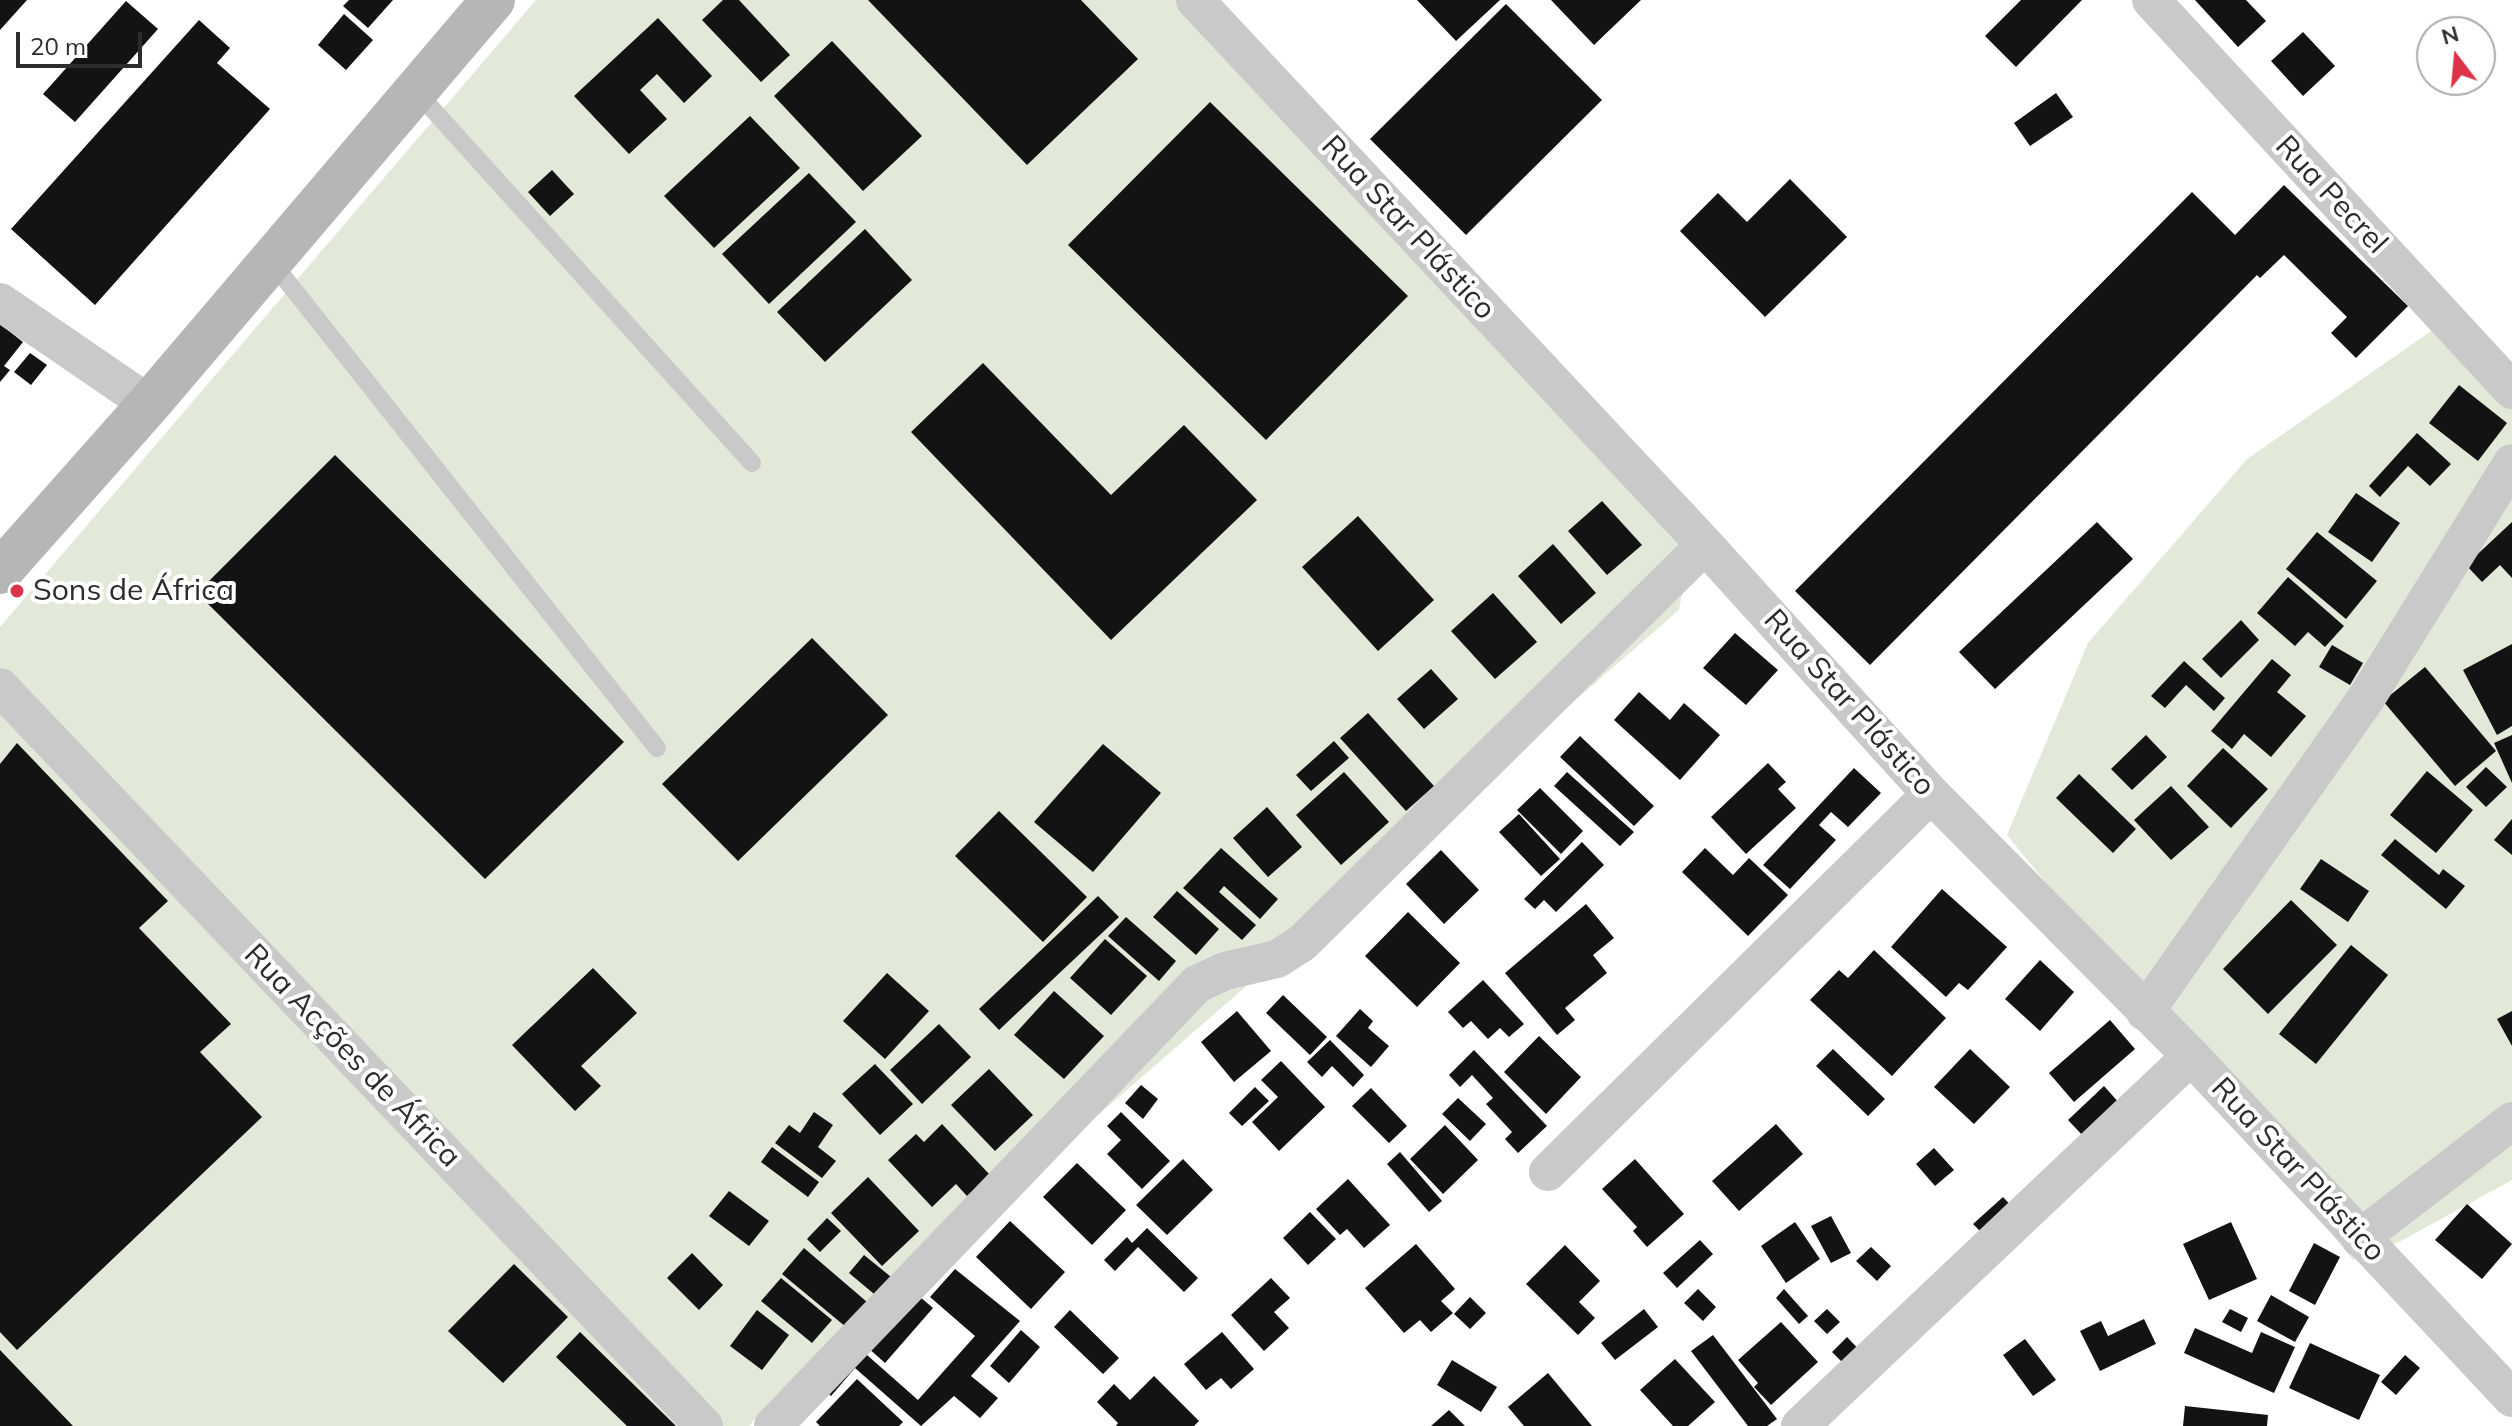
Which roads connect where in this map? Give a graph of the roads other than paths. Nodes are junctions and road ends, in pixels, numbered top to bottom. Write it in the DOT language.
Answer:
graph roads {
  1 [pos="493,0"];
  2 [pos="1195,0"];
  3 [pos="2151,0"];
  4 [pos="416,91"];
  5 [pos="271,261"];
  6 [pos="0,302"];
  7 [pos="2512,390"];
  8 [pos="149,404"];
  9 [pos="752,463"];
  10 [pos="2512,463"];
  11 [pos="1705,545"];
  12 [pos="0,572"];
  13 [pos="0,687"];
  14 [pos="657,748"];
  15 [pos="1931,794"];
  16 [pos="2145,1012"];
  17 [pos="2191,1056"];
  18 [pos="2512,1121"];
  19 [pos="1548,1172"];
  20 [pos="2360,1238"];
  21 [pos="2512,1398"];
  22 [pos="704,1426"];
  23 [pos="773,1426"];
  24 [pos="1800,1426"];
  1 -- 4 [label="main road"];
  2 -- 11 [label="street, Rua Star Plástico"];
  3 -- 7 [label="street, Rua Pecrel"];
  4 -- 5 [label="main road"];
  4 -- 9 [label="lane"];
  5 -- 8 [label="main road"];
  5 -- 14 [label="lane"];
  6 -- 8 [label="street"];
  8 -- 12 [label="main road"];
  10 -- 16 [label="street"];
  11 -- 15 [label="street, Rua Star Plástico"];
  11 -- 23 [label="street"];
  13 -- 22 [label="street, Rua Acções de África"];
  15 -- 16 [label="street, Rua Star Plástico"];
  15 -- 19 [label="street"];
  16 -- 17 [label="street, Rua Star Plástico"];
  17 -- 20 [label="street, Rua Star Plástico"];
  17 -- 24 [label="street"];
  18 -- 20 [label="street"];
  20 -- 21 [label="street, Rua Star Plástico"];
}
